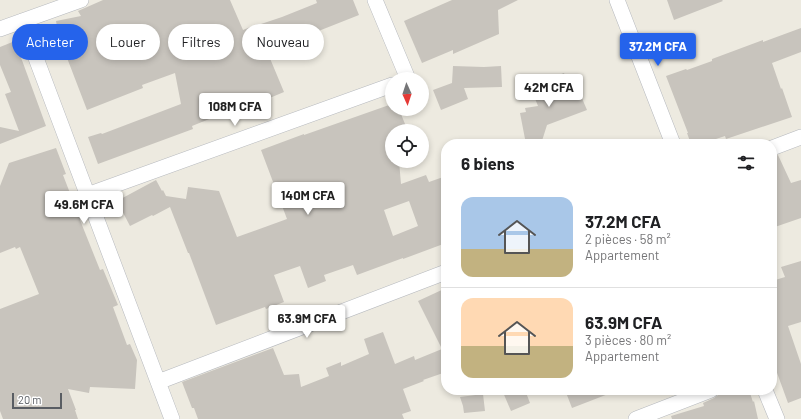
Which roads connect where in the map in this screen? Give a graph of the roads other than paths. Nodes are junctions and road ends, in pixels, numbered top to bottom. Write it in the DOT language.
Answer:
graph roads {
  1 [pos="81,0"];
  2 [pos="376,0"];
  3 [pos="617,0"];
  4 [pos="22,21"];
  5 [pos="0,29"];
  6 [pos="405,72"];
  7 [pos="385,88"];
  8 [pos="801,137"];
  9 [pos="671,139"];
  10 [pos="777,146"];
  11 [pos="87,195"];
  12 [pos="441,274"];
  13 [pos="158,382"];
  14 [pos="698,395"];
  15 [pos="767,395"];
  16 [pos="172,419"];
  17 [pos="636,419"];
  18 [pos="778,419"];
  1 -- 4 [label="street"];
  2 -- 6 [label="street"];
  3 -- 9 [label="street"];
  4 -- 5 [label="street"];
  4 -- 11 [label="street"];
  7 -- 11 [label="street"];
  8 -- 10 [label="street"];
  11 -- 13 [label="street"];
  12 -- 13 [label="street"];
  13 -- 16 [label="street"];
  14 -- 17 [label="street"];
  15 -- 18 [label="street"];
}
